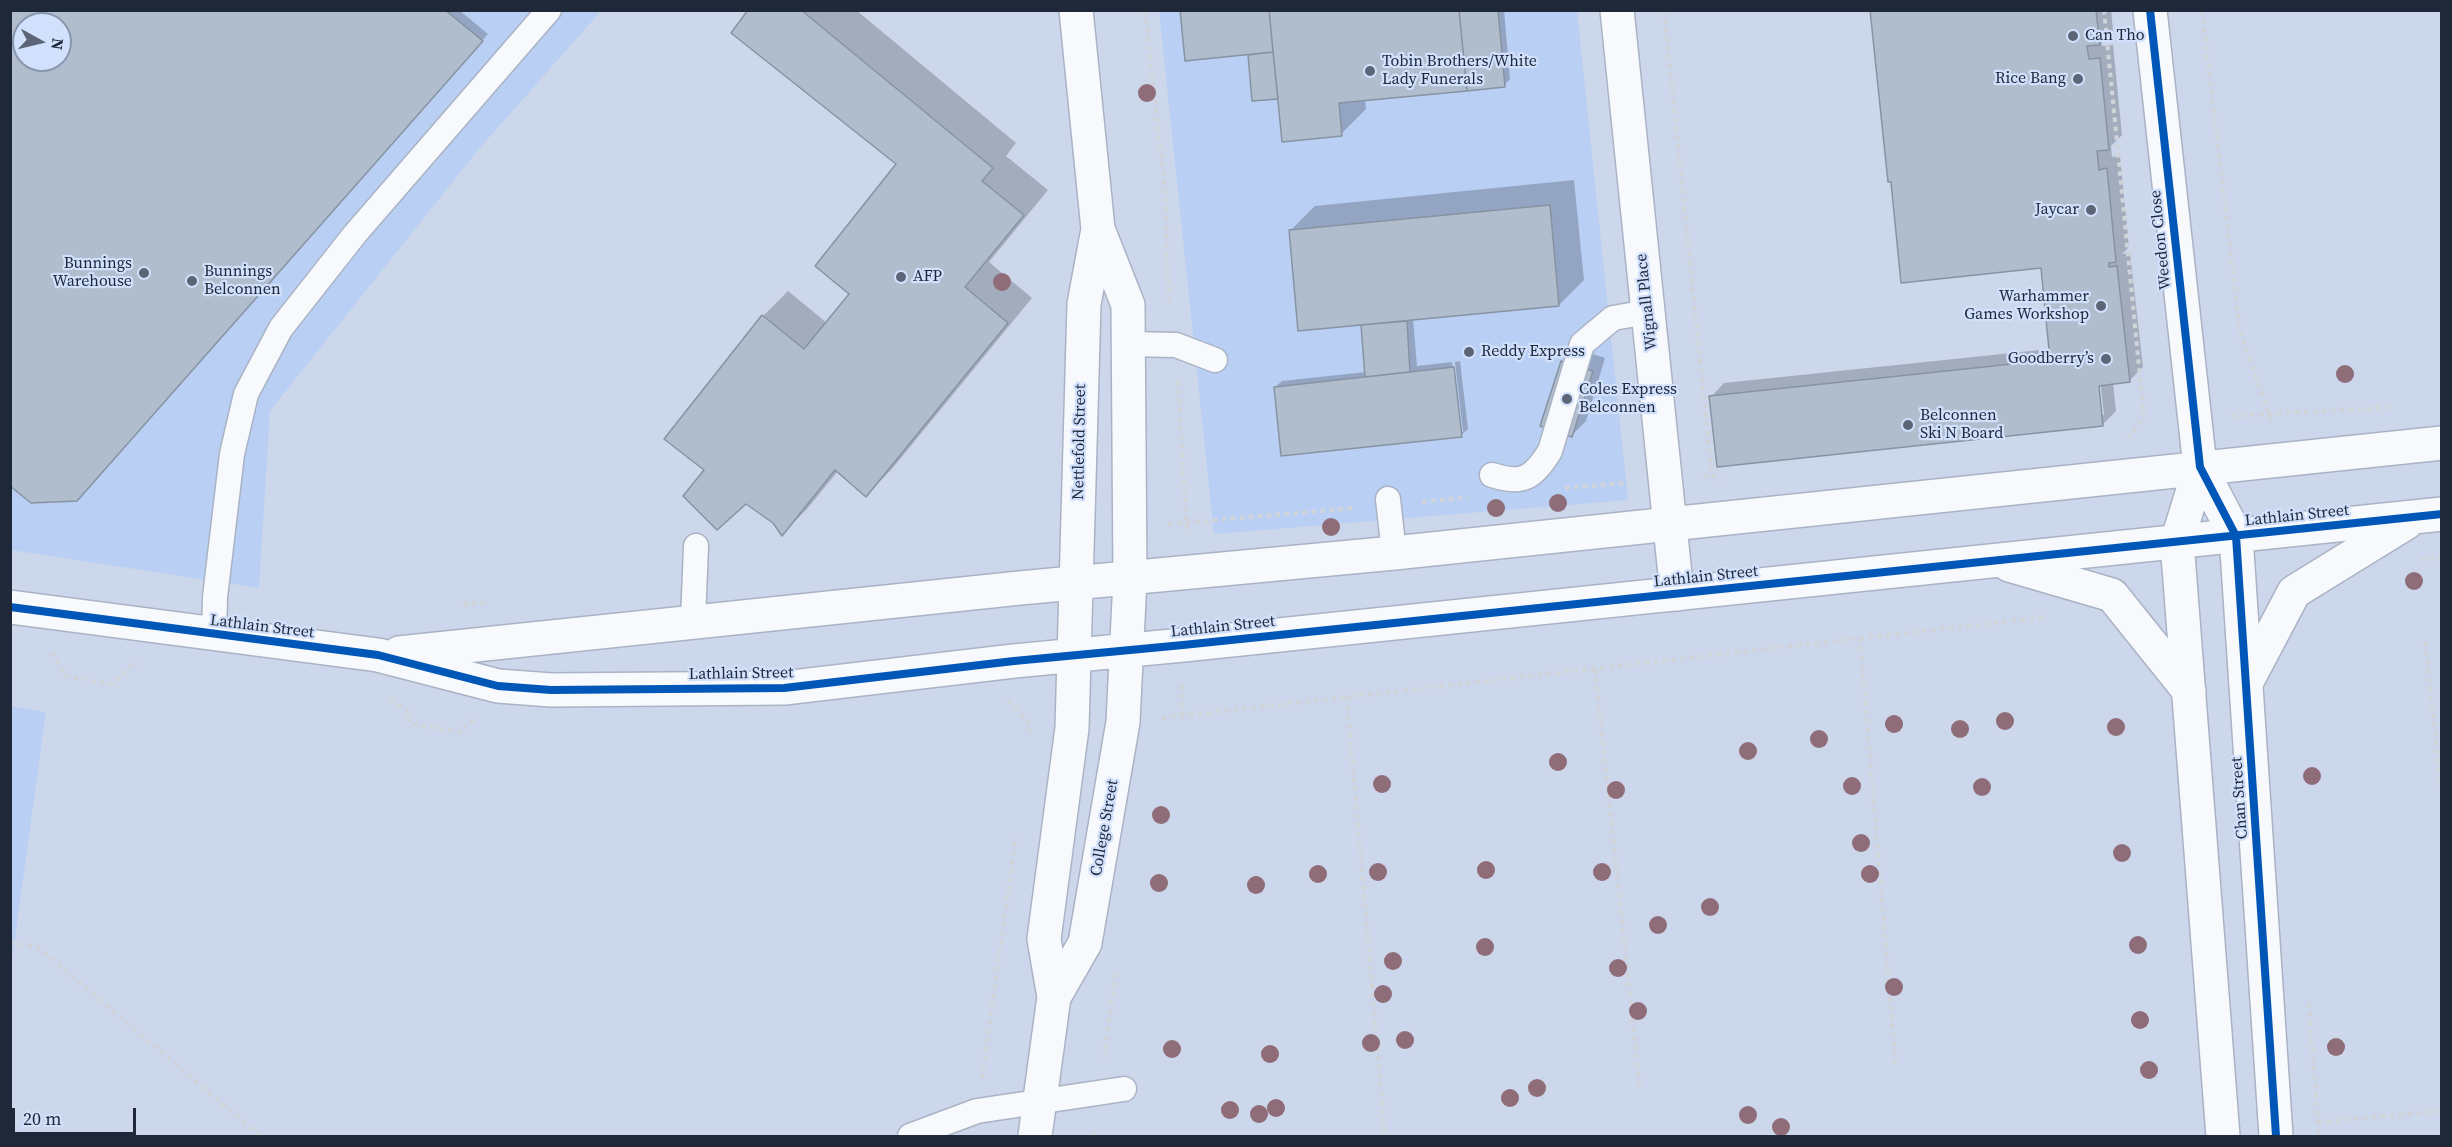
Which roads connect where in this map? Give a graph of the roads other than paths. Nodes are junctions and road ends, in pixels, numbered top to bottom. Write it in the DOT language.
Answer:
graph roads {
  1 [pos="549,10"];
  2 [pos="1076,10"];
  3 [pos="1617,10"];
  4 [pos="2150,10"];
  5 [pos="1098,229"];
  6 [pos="1648,312"];
  7 [pos="1128,344"];
  8 [pos="1215,360"];
  9 [pos="2442,443"];
  10 [pos="2200,467"];
  11 [pos="1492,475"];
  12 [pos="1389,502"];
  13 [pos="2429,516"];
  14 [pos="1670,523"];
  15 [pos="2236,536"];
  16 [pos="2177,542"];
  17 [pos="696,546"];
  18 [pos="1394,552"];
  19 [pos="1995,561"];
  20 [pos="1130,579"];
  21 [pos="1076,584"];
  22 [pos="1677,594"];
  23 [pos="10,607"];
  24 [pos="693,622"];
  25 [pos="213,634"];
  26 [pos="1127,651"];
  27 [pos="378,655"];
  28 [pos="1075,656"];
  29 [pos="2246,682"];
  30 [pos="2189,691"];
  31 [pos="1054,997"];
  32 [pos="1124,1089"];
  33 [pos="1040,1101"];
  34 [pos="910,1137"];
  35 [pos="1035,1137"];
  36 [pos="2223,1137"];
  37 [pos="2276,1137"];
  1 -- 25 [label="lane"];
  2 -- 5 [label="street, Nettlefold Street"];
  3 -- 6 [label="street, Wignall Place"];
  4 -- 10 [label="street, Weedon Close"];
  5 -- 7 [label="street, Nettlefold Street"];
  5 -- 21 [label="street, Nettlefold Street"];
  6 -- 11 [label="lane"];
  6 -- 14 [label="street, Wignall Place"];
  7 -- 8 [label="lane"];
  7 -- 20 [label="street, Nettlefold Street"];
  9 -- 10 [label="street, Lathlain Street"];
  10 -- 14 [label="street, Lathlain Street"];
  10 -- 15 [label="street, Chan Street"];
  10 -- 16 [label="street"];
  12 -- 18 [label="lane"];
  13 -- 15 [label="street, Lathlain Street"];
  13 -- 29 [label="street"];
  14 -- 18 [label="street, Lathlain Street"];
  14 -- 22 [label="street, Wignall Place"];
  15 -- 16 [label="street, Lathlain Street"];
  15 -- 29 [label="street, Chan Street"];
  16 -- 19 [label="street, Lathlain Street"];
  16 -- 30 [label="street"];
  17 -- 24 [label="lane"];
  18 -- 20 [label="street, Lathlain Street"];
  19 -- 22 [label="street, Lathlain Street"];
  19 -- 30 [label="street"];
  20 -- 21 [label="street, Lathlain Street"];
  20 -- 26 [label="street, Nettlefold Street"];
  21 -- 24 [label="street, Lathlain Street"];
  21 -- 28 [label="street, Nettlefold Street"];
  22 -- 26 [label="street, Lathlain Street"];
  23 -- 25 [label="street, Lathlain Street"];
  24 -- 27 [label="street, Lathlain Street"];
  25 -- 27 [label="street, Lathlain Street"];
  26 -- 28 [label="street, Lathlain Street"];
  26 -- 31 [label="street, College Street"];
  27 -- 28 [label="street, Lathlain Street"];
  28 -- 31 [label="street, College Street"];
  29 -- 37 [label="street, Chan Street"];
  30 -- 36 [label="street"];
  31 -- 33 [label="street, College Street"];
  32 -- 33 [label="lane"];
  33 -- 34 [label="lane"];
  33 -- 35 [label="street, College Street"];
}
